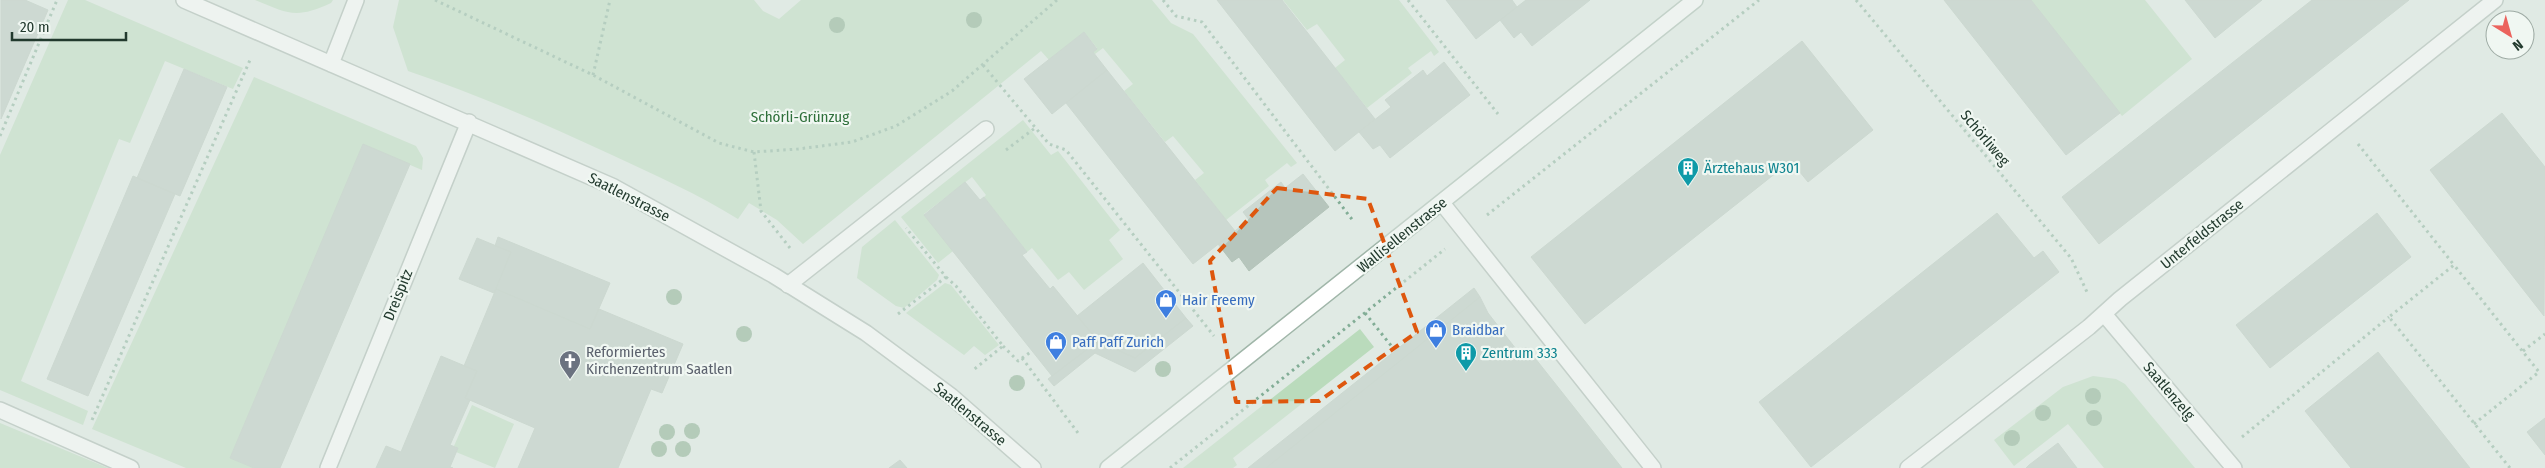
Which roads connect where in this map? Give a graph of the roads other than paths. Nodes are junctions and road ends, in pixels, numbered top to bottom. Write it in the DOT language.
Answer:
graph roads {
  1 [pos="184,0"];
  2 [pos="356,0"];
  3 [pos="1695,0"];
  4 [pos="2495,0"];
  5 [pos="332,64"];
  6 [pos="469,122"];
  7 [pos="986,129"];
  8 [pos="1442,202"];
  9 [pos="788,285"];
  10 [pos="2104,314"];
  11 [pos="0,410"];
  12 [pos="131,468"];
  13 [pos="328,468"];
  14 [pos="1033,468"];
  15 [pos="1108,468"];
  16 [pos="1653,468"];
  17 [pos="1908,468"];
  18 [pos="2234,468"];
  1 -- 5 [label="street, Saatlenstrasse"];
  2 -- 5 [label="street"];
  3 -- 8 [label="street, Wallisellenstrasse"];
  4 -- 10 [label="street, Unterfeldstrasse"];
  5 -- 6 [label="street, Saatlenstrasse"];
  6 -- 9 [label="street, Saatlenstrasse"];
  6 -- 13 [label="street, Dreispitz"];
  7 -- 9 [label="street"];
  8 -- 15 [label="street, Wallisellenstrasse"];
  8 -- 16 [label="street"];
  9 -- 14 [label="street, Saatlenstrasse"];
  10 -- 17 [label="street, Unterfeldstrasse"];
  10 -- 18 [label="street, Saatlenzelg"];
  11 -- 12 [label="street"];
}
